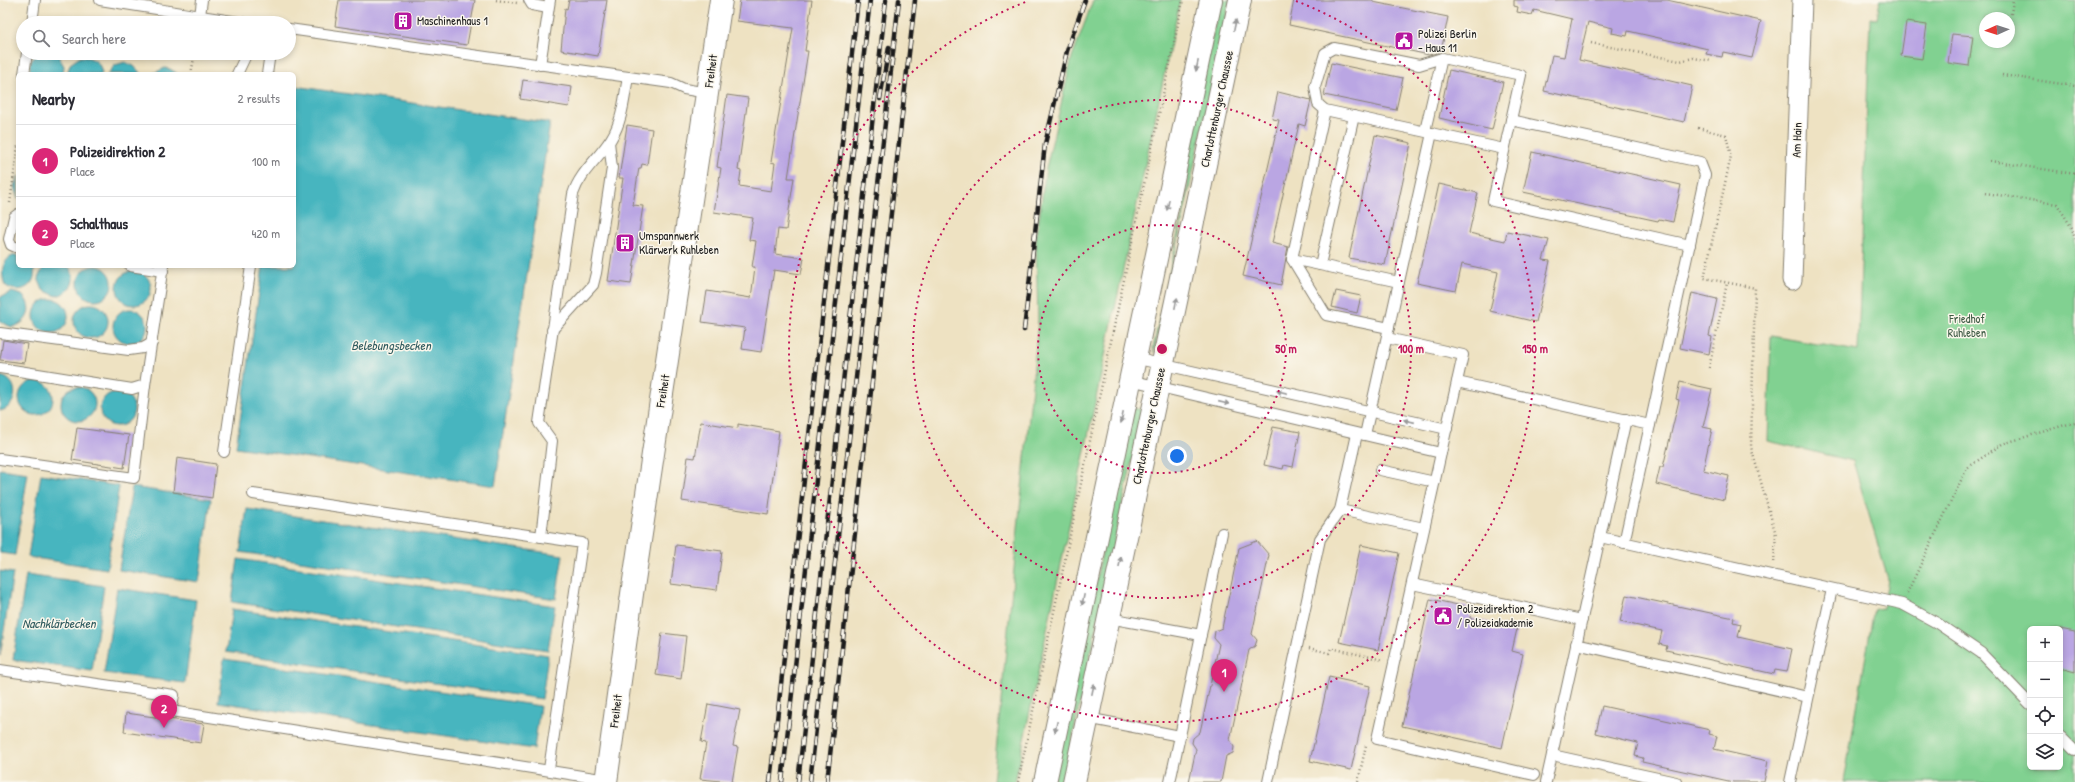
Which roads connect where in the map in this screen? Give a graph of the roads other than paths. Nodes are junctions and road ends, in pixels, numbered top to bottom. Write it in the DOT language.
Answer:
graph roads {
  1 [pos="35,0"];
  2 [pos="100,0"];
  3 [pos="202,0"];
  4 [pos="721,0"];
  5 [pos="1211,0"];
  6 [pos="1240,0"];
  7 [pos="1802,0"];
  8 [pos="530,3"];
  9 [pos="549,4"];
  10 [pos="33,16"];
  11 [pos="200,16"];
  12 [pos="296,30"];
  13 [pos="1442,58"];
  14 [pos="26,60"];
  15 [pos="244,60"];
  16 [pos="269,60"];
  17 [pos="540,65"];
  18 [pos="24,72"];
  19 [pos="238,72"];
  20 [pos="267,72"];
  21 [pos="628,77"];
  22 [pos="708,93"];
  23 [pos="1325,110"];
  24 [pos="1354,116"];
  25 [pos="1511,120"];
  26 [pos="1428,132"];
  27 [pos="609,142"];
  28 [pos="1504,149"];
  29 [pos="16,216"];
  30 [pos="1690,245"];
  31 [pos="16,247"];
  32 [pos="1292,259"];
  33 [pos="1320,265"];
  34 [pos="152,268"];
  35 [pos="251,268"];
  36 [pos="163,269"];
  37 [pos="1792,280"];
  38 [pos="1399,282"];
  39 [pos="1389,328"];
  40 [pos="552,330"];
  41 [pos="0,333"];
  42 [pos="1387,338"];
  43 [pos="152,343"];
  44 [pos="1134,358"];
  45 [pos="1162,365"];
  46 [pos="0,368"];
  47 [pos="1130,380"];
  48 [pos="1457,382"];
  49 [pos="145,385"];
  50 [pos="1158,387"];
  51 [pos="1371,412"];
  52 [pos="1626,420"];
  53 [pos="1650,425"];
  54 [pos="1447,429"];
  55 [pos="1361,434"];
  56 [pos="224,452"];
  57 [pos="1441,453"];
  58 [pos="0,459"];
  59 [pos="1380,470"];
  60 [pos="1435,482"];
  61 [pos="253,494"];
  62 [pos="1340,510"];
  63 [pos="1424,528"];
  64 [pos="1222,533"];
  65 [pos="541,537"];
  66 [pos="1600,537"];
  67 [pos="1624,543"];
  68 [pos="1412,584"];
  69 [pos="1832,589"];
  70 [pos="1109,618"];
  71 [pos="1582,620"];
  72 [pos="1201,635"];
  73 [pos="1576,644"];
  74 [pos="0,670"];
  75 [pos="1808,697"];
  76 [pos="2027,701"];
  77 [pos="1087,718"];
  78 [pos="1180,736"];
  79 [pos="2063,739"];
  80 [pos="2075,751"];
  81 [pos="1552,755"];
  82 [pos="549,769"];
  83 [pos="1534,775"];
  84 [pos="607,781"];
  85 [pos="1045,782"];
  86 [pos="1074,782"];
  87 [pos="1170,782"];
  88 [pos="1268,782"];
  89 [pos="1546,782"];
  90 [pos="1676,782"];
  91 [pos="1790,782"];
  1 -- 10 [label="lane"];
  2 -- 11 [label="lane"];
  3 -- 11 [label="lane"];
  4 -- 22 [label="main road, Freiheit"];
  5 -- 44 [label="main road, one-way"];
  45 -- 6 [label="main road, Charlottenburger Chaussee, one-way"];
  7 -- 37 [label="street, Am Hain"];
  8 -- 9 [label="lane"];
  9 -- 17 [label="lane"];
  12 -- 17 [label="lane"];
  13 -- 23 [label="lane"];
  13 -- 25 [label="lane"];
  13 -- 26 [label="lane"];
  14 -- 18 [label="lane"];
  15 -- 19 [label="lane"];
  16 -- 20 [label="lane"];
  17 -- 21 [label="lane"];
  21 -- 22 [label="lane"];
  21 -- 27 [label="lane"];
  22 -- 84 [label="main road, Freiheit"];
  23 -- 24 [label="lane"];
  23 -- 32 [label="lane"];
  24 -- 26 [label="lane"];
  24 -- 33 [label="lane"];
  25 -- 28 [label="lane"];
  25 -- 30 [label="lane"];
  26 -- 28 [label="lane"];
  26 -- 38 [label="lane"];
  27 -- 40 [label="lane"];
  27 -- 40 [label="lane"];
  28 -- 30 [label="lane"];
  29 -- 31 [label="lane"];
  30 -- 53 [label="lane"];
  32 -- 33 [label="lane"];
  32 -- 39 [label="lane"];
  33 -- 38 [label="lane"];
  34 -- 36 [label="lane"];
  35 -- 56 [label="lane"];
  36 -- 43 [label="lane"];
  38 -- 39 [label="lane"];
  39 -- 42 [label="lane"];
  40 -- 65 [label="lane"];
  41 -- 43 [label="lane"];
  42 -- 48 [label="lane"];
  42 -- 51 [label="lane"];
  43 -- 49 [label="lane"];
  44 -- 45 [label="lane"];
  44 -- 47 [label="main road"];
  45 -- 50 [label="main road, Charlottenburger Chaussee"];
  51 -- 45 [label="lane, one-way"];
  46 -- 49 [label="lane"];
  47 -- 50 [label="lane"];
  47 -- 85 [label="main road, one-way"];
  48 -- 52 [label="lane"];
  48 -- 54 [label="lane"];
  49 -- 58 [label="lane"];
  50 -- 55 [label="lane, one-way"];
  70 -- 50 [label="main road, Charlottenburger Chaussee, one-way"];
  54 -- 51 [label="lane, one-way"];
  51 -- 55 [label="lane"];
  52 -- 53 [label="lane"];
  52 -- 66 [label="lane"];
  53 -- 67 [label="lane"];
  54 -- 57 [label="lane"];
  55 -- 57 [label="lane"];
  55 -- 62 [label="lane"];
  57 -- 60 [label="lane"];
  59 -- 60 [label="lane"];
  60 -- 63 [label="lane"];
  61 -- 65 [label="lane"];
  62 -- 63 [label="lane"];
  62 -- 88 [label="lane"];
  63 -- 68 [label="lane"];
  64 -- 72 [label="lane"];
  65 -- 82 [label="lane"];
  66 -- 67 [label="lane"];
  66 -- 71 [label="lane"];
  67 -- 69 [label="lane"];
  68 -- 71 [label="lane"];
  68 -- 83 [label="lane"];
  69 -- 75 [label="lane"];
  69 -- 76 [label="lane"];
  70 -- 72 [label="lane"];
  77 -- 70 [label="main road, Charlottenburger Chaussee, one-way"];
  71 -- 73 [label="lane"];
  72 -- 78 [label="lane"];
  73 -- 75 [label="lane"];
  73 -- 81 [label="lane"];
  74 -- 82 [label="lane"];
  75 -- 91 [label="lane"];
  77 -- 78 [label="lane"];
  77 -- 86 [label="main road, Charlottenburger Chaussee"];
  78 -- 87 [label="lane"];
  79 -- 80 [label="lane"];
  81 -- 89 [label="lane"];
  81 -- 90 [label="lane"];
  82 -- 84 [label="lane"];
}
